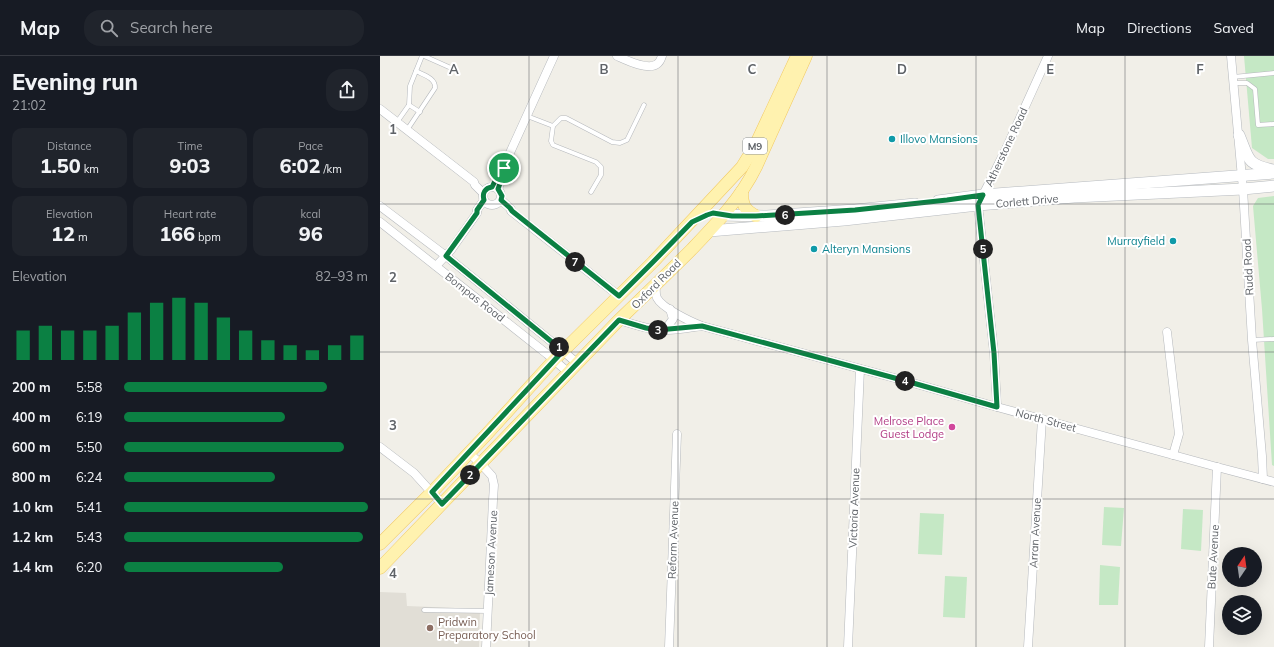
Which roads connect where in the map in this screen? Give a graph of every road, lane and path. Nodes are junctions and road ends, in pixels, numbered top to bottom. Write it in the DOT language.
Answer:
graph roads {
  1 [pos="423,56"];
  2 [pos="554,56"];
  3 [pos="617,56"];
  4 [pos="662,56"];
  5 [pos="797,56"];
  6 [pos="806,56"];
  7 [pos="1048,56"];
  8 [pos="1231,56"];
  9 [pos="451,68"];
  10 [pos="416,71"];
  11 [pos="1274,73"];
  12 [pos="1233,80"];
  13 [pos="409,105"];
  14 [pos="644,105"];
  15 [pos="380,109"];
  16 [pos="420,112"];
  17 [pos="527,116"];
  18 [pos="397,122"];
  19 [pos="1274,124"];
  20 [pos="553,126"];
  21 [pos="407,130"];
  22 [pos="1239,136"];
  23 [pos="1274,171"];
  24 [pos="1242,176"];
  25 [pos="1274,186"];
  26 [pos="1243,189"];
  27 [pos="742,191"];
  28 [pos="591,192"];
  29 [pos="491,196"];
  30 [pos="981,200"];
  31 [pos="380,206"];
  32 [pos="722,215"];
  33 [pos="756,216"];
  34 [pos="380,222"];
  35 [pos="692,222"];
  36 [pos="709,231"];
  37 [pos="446,256"];
  38 [pos="436,266"];
  39 [pos="656,285"];
  40 [pos="619,296"];
  41 [pos="670,309"];
  42 [pos="619,320"];
  43 [pos="702,326"];
  44 [pos="665,330"];
  45 [pos="1167,332"];
  46 [pos="1252,340"];
  47 [pos="1274,340"];
  48 [pos="559,355"];
  49 [pos="578,364"];
  50 [pos="860,369"];
  51 [pos="569,373"];
  52 [pos="997,407"];
  53 [pos="1042,419"];
  54 [pos="677,434"];
  55 [pos="486,435"];
  56 [pos="380,446"];
  57 [pos="497,447"];
  58 [pos="469,453"];
  59 [pos="1173,455"];
  60 [pos="482,464"];
  61 [pos="1217,467"];
  62 [pos="447,476"];
  63 [pos="1263,479"];
  64 [pos="1274,482"];
  65 [pos="459,486"];
  66 [pos="432,492"];
  67 [pos="442,504"];
  68 [pos="380,544"];
  69 [pos="380,568"];
  70 [pos="424,610"];
  71 [pos="488,612"];
  72 [pos="486,647"];
  73 [pos="669,647"];
  74 [pos="848,647"];
  75 [pos="1028,647"];
  76 [pos="1209,647"];
  1 -- 9 [label="lane"];
  1 -- 10 [label="lane"];
  2 -- 17 [label="street"];
  3 -- 4 [label="street"];
  5 -- 35 [label="main road, Oxford Road / M9"];
  6 -- 27 [label="main road, Oxford Road / M9"];
  7 -- 30 [label="street, Atherstone Road"];
  8 -- 12 [label="street, Rudd Road"];
  10 -- 13 [label="lane"];
  10 -- 16 [label="lane"];
  11 -- 12 [label="lane"];
  12 -- 19 [label="lane"];
  12 -- 22 [label="street, Rudd Road"];
  13 -- 16 [label="lane"];
  13 -- 18 [label="lane"];
  14 -- 20 [label="lane"];
  15 -- 18 [label="street"];
  16 -- 21 [label="lane"];
  17 -- 20 [label="lane"];
  17 -- 29 [label="street"];
  18 -- 21 [label="street"];
  20 -- 28 [label="lane"];
  21 -- 29 [label="street"];
  22 -- 23 [label="main road"];
  22 -- 24 [label="street, Rudd Road"];
  23 -- 24 [label="main road, Corlett Drive"];
  24 -- 26 [label="street, Rudd Road"];
  24 -- 30 [label="main road, Corlett Drive"];
  25 -- 26 [label="main road, Corlett Drive"];
  26 -- 30 [label="main road, Corlett Drive"];
  26 -- 46 [label="street, Rudd Road"];
  27 -- 32 [label="main road, Oxford Road / M9"];
  27 -- 33 [label="main road"];
  29 -- 37 [label="street"];
  29 -- 40 [label="street"];
  30 -- 33 [label="main road, Corlett Drive"];
  30 -- 36 [label="main road, Corlett Drive"];
  30 -- 52 [label="street"];
  31 -- 37 [label="street, Bompas Road"];
  32 -- 33 [label="main road, Corlett Drive"];
  32 -- 35 [label="main road"];
  32 -- 36 [label="main road, Oxford Road / M9"];
  34 -- 38 [label="street, Bompas Road"];
  35 -- 40 [label="main road, Oxford Road / M9"];
  36 -- 39 [label="main road, Oxford Road / M9"];
  37 -- 38 [label="street"];
  37 -- 48 [label="street, Bompas Road"];
  38 -- 48 [label="street, Bompas Road"];
  39 -- 41 [label="street, North Street"];
  39 -- 42 [label="main road, Oxford Road / M9"];
  40 -- 48 [label="main road, Oxford Road / M9"];
  41 -- 43 [label="street, North Street"];
  41 -- 44 [label="street"];
  42 -- 44 [label="street, North Street"];
  42 -- 49 [label="main road, Oxford Road / M9"];
  43 -- 44 [label="street, North Street"];
  43 -- 50 [label="street, North Street"];
  45 -- 59 [label="street"];
  46 -- 47 [label="lane"];
  46 -- 63 [label="street, Rudd Road"];
  48 -- 49 [label="street, Bompas Road"];
  48 -- 51 [label="street, Bompas Road"];
  48 -- 55 [label="main road, Oxford Road / M9"];
  49 -- 51 [label="main road, Oxford Road / M9"];
  50 -- 52 [label="street, North Street"];
  50 -- 74 [label="street, Victoria Avenue"];
  51 -- 57 [label="main road, Oxford Road / M9"];
  52 -- 53 [label="street, North Street"];
  53 -- 59 [label="street, North Street"];
  53 -- 75 [label="street, Arran Avenue"];
  54 -- 73 [label="street, Reform Avenue"];
  55 -- 57 [label="main road"];
  55 -- 58 [label="main road, Oxford Road / M9"];
  56 -- 66 [label="street"];
  57 -- 60 [label="main road, Oxford Road / M9"];
  58 -- 60 [label="street, Jameson Avenue"];
  58 -- 62 [label="main road, Oxford Road / M9"];
  59 -- 61 [label="street, North Street"];
  60 -- 65 [label="main road, Oxford Road / M9"];
  60 -- 71 [label="street, Jameson Avenue"];
  61 -- 63 [label="street, North Street"];
  61 -- 76 [label="street, Bute Avenue"];
  62 -- 65 [label="main road"];
  62 -- 66 [label="main road, Oxford Road / M9"];
  63 -- 64 [label="street, North Street"];
  65 -- 67 [label="main road, Oxford Road / M9"];
  66 -- 67 [label="street"];
  66 -- 68 [label="main road, Oxford Road / M9"];
  67 -- 69 [label="main road, Oxford Road / M9"];
  70 -- 71 [label="lane"];
  71 -- 72 [label="street, Jameson Avenue"];
}
